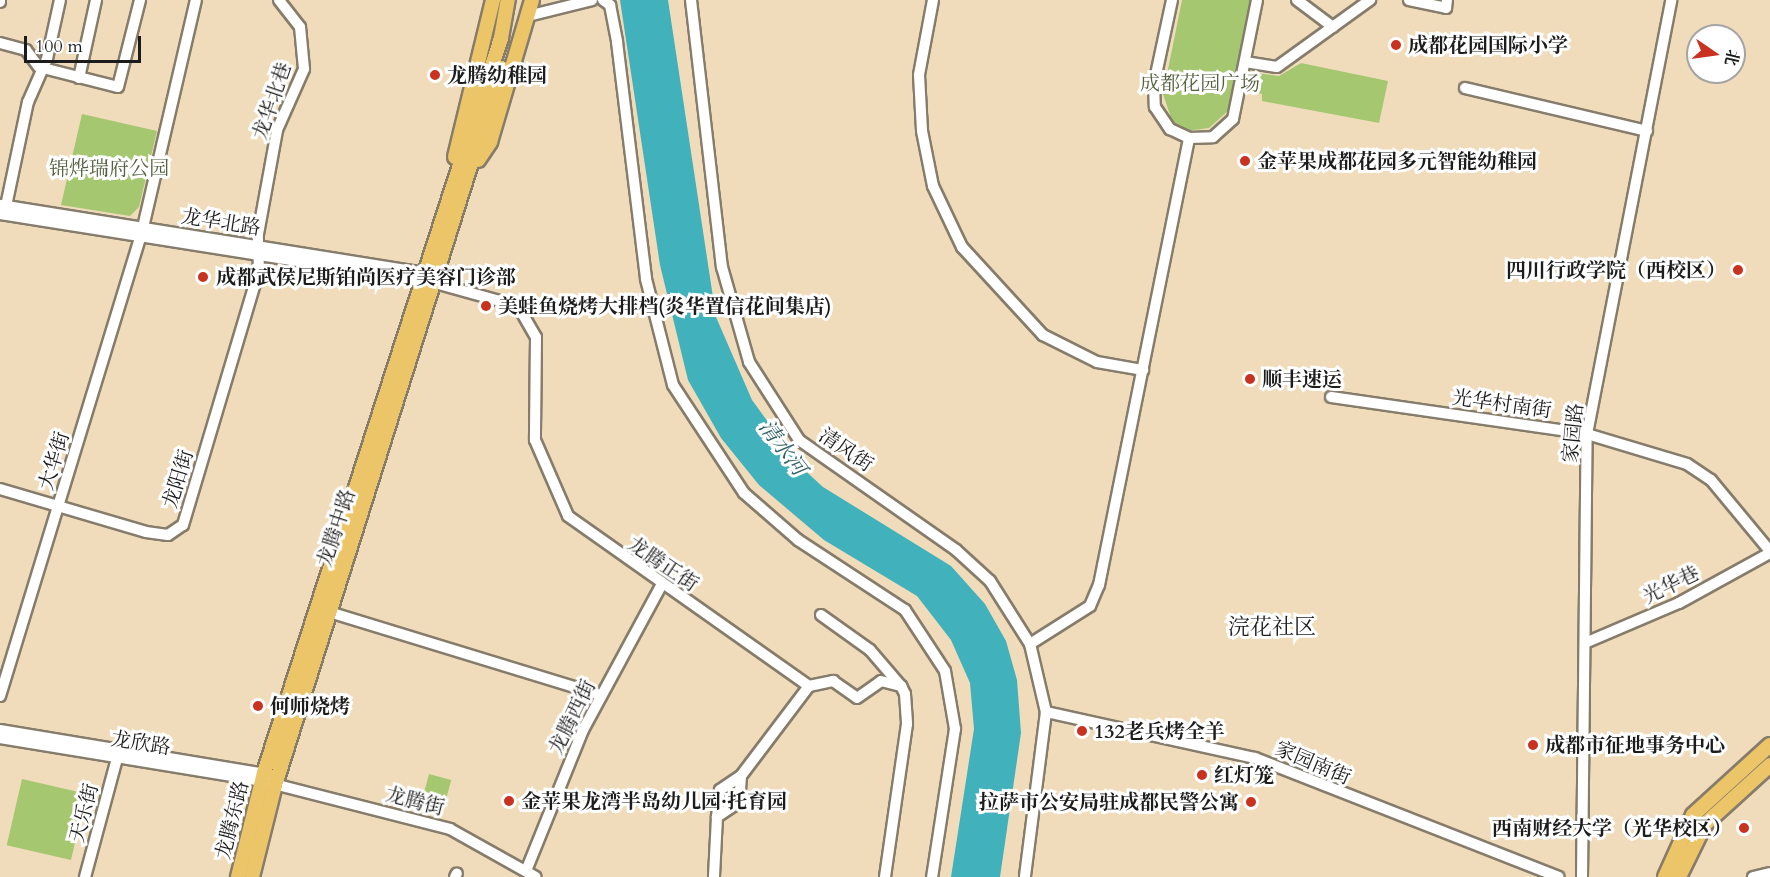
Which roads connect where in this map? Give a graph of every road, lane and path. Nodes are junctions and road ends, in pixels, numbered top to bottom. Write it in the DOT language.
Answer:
graph roads {
  1 [pos="60,0"];
  2 [pos="96,0"];
  3 [pos="140,0"];
  4 [pos="196,0"];
  5 [pos="279,0"];
  6 [pos="493,0"];
  7 [pos="508,0"];
  8 [pos="518,0"];
  9 [pos="532,0"];
  10 [pos="592,0"];
  11 [pos="603,0"];
  12 [pos="691,0"];
  13 [pos="933,0"];
  14 [pos="1172,0"];
  15 [pos="1257,0"];
  16 [pos="1297,0"];
  17 [pos="1370,0"];
  18 [pos="1409,0"];
  19 [pos="1447,0"];
  20 [pos="1671,0"];
  21 [pos="528,16"];
  22 [pos="1333,27"];
  23 [pos="505,39"];
  24 [pos="0,43"];
  25 [pos="1245,62"];
  26 [pos="39,67"];
  27 [pos="79,78"];
  28 [pos="1465,88"];
  29 [pos="1647,130"];
  30 [pos="1189,138"];
  31 [pos="455,201"];
  32 [pos="2,208"];
  33 [pos="142,232"];
  34 [pos="257,246"];
  35 [pos="259,257"];
  36 [pos="429,278"];
  37 [pos="1143,370"];
  38 [pos="1331,397"];
  39 [pos="1587,434"];
  40 [pos="0,489"];
  41 [pos="60,504"];
  42 [pos="1770,552"];
  43 [pos="662,584"];
  44 [pos="329,612"];
  45 [pos="821,615"];
  46 [pos="1585,643"];
  47 [pos="1030,644"];
  48 [pos="885,664"];
  49 [pos="881,681"];
  50 [pos="809,686"];
  51 [pos="901,686"];
  52 [pos="601,695"];
  53 [pos="0,696"];
  54 [pos="1046,712"];
  55 [pos="0,730"];
  56 [pos="0,738"];
  57 [pos="1770,745"];
  58 [pos="117,758"];
  59 [pos="1770,765"];
  60 [pos="741,776"];
  61 [pos="270,779"];
  62 [pos="717,816"];
  63 [pos="526,872"];
  64 [pos="1770,873"];
  65 [pos="85,877"];
  66 [pos="238,877"];
  67 [pos="252,877"];
  68 [pos="536,877"];
  69 [pos="714,877"];
  70 [pos="885,877"];
  71 [pos="932,877"];
  72 [pos="1025,877"];
  73 [pos="1558,877"];
  74 [pos="1582,877"];
  75 [pos="1665,877"];
  76 [pos="1679,877"];
  77 [pos="1753,877"];
  1 -- 26 [label="street"];
  2 -- 27 [label="street"];
  3 -- 27 [label="street"];
  4 -- 33 [label="street, 大华街"];
  5 -- 34 [label="street, 龙华北巷"];
  6 -- 31 [label="main road"];
  7 -- 23 [label="main road"];
  8 -- 23 [label="main road"];
  9 -- 21 [label="main road"];
  10 -- 21 [label="street"];
  11 -- 71 [label="street"];
  12 -- 47 [label="street, 清风街"];
  13 -- 37 [label="street"];
  14 -- 30 [label="street"];
  15 -- 25 [label="street"];
  16 -- 22 [label="street"];
  17 -- 22 [label="street"];
  18 -- 19 [label="street"];
  20 -- 29 [label="street, 家园路"];
  21 -- 31 [label="main road"];
  22 -- 25 [label="street"];
  23 -- 31 [label="main road"];
  24 -- 26 [label="street"];
  25 -- 30 [label="street"];
  26 -- 27 [label="street"];
  26 -- 32 [label="street"];
  28 -- 29 [label="street"];
  29 -- 39 [label="street, 家园路"];
  30 -- 37 [label="street"];
  31 -- 36 [label="main road"];
  32 -- 33 [label="street, 龙华北路"];
  33 -- 34 [label="street, 龙华北路"];
  33 -- 35 [label="street, 龙华北路"];
  33 -- 41 [label="street, 大华街"];
  34 -- 35 [label="street, 龙华北巷"];
  34 -- 36 [label="street, 龙华北路"];
  35 -- 36 [label="street, 龙华北路"];
  35 -- 41 [label="street, 龙阳街"];
  36 -- 43 [label="street, 龙腾正街"];
  36 -- 44 [label="main road, 龙腾中路"];
  36 -- 61 [label="main road, 龙腾中路"];
  37 -- 47 [label="street"];
  38 -- 39 [label="street, 光华村南街"];
  39 -- 42 [label="street, 光华村南街"];
  39 -- 46 [label="street, 家园路"];
  40 -- 41 [label="street, 龙阳街"];
  41 -- 53 [label="street, 大华街"];
  42 -- 46 [label="street, 光华巷"];
  43 -- 50 [label="street, 龙腾正街"];
  43 -- 52 [label="street, 龙腾西街"];
  44 -- 52 [label="street"];
  44 -- 61 [label="main road, 龙腾中路"];
  45 -- 48 [label="street"];
  46 -- 74 [label="street, 家园路"];
  47 -- 54 [label="street, 清风街"];
  48 -- 49 [label="street"];
  48 -- 51 [label="street"];
  49 -- 50 [label="street"];
  49 -- 51 [label="street"];
  50 -- 60 [label="street"];
  51 -- 70 [label="street"];
  52 -- 63 [label="street, 龙腾西街"];
  54 -- 72 [label="street, 清风街"];
  54 -- 73 [label="street, 家园南街"];
  55 -- 61 [label="street"];
  56 -- 58 [label="street, 龙欣路"];
  57 -- 75 [label="main road"];
  58 -- 61 [label="street, 龙欣路"];
  58 -- 65 [label="street, 天乐街"];
  59 -- 76 [label="main road"];
  60 -- 62 [label="street"];
  60 -- 62 [label="street"];
  61 -- 63 [label="street, 龙腾街"];
  61 -- 66 [label="main road, 龙腾东路"];
  61 -- 67 [label="main road, 龙腾东路"];
  62 -- 69 [label="street"];
  63 -- 68 [label="street, 龙腾街"];
  64 -- 77 [label="street"];
}
